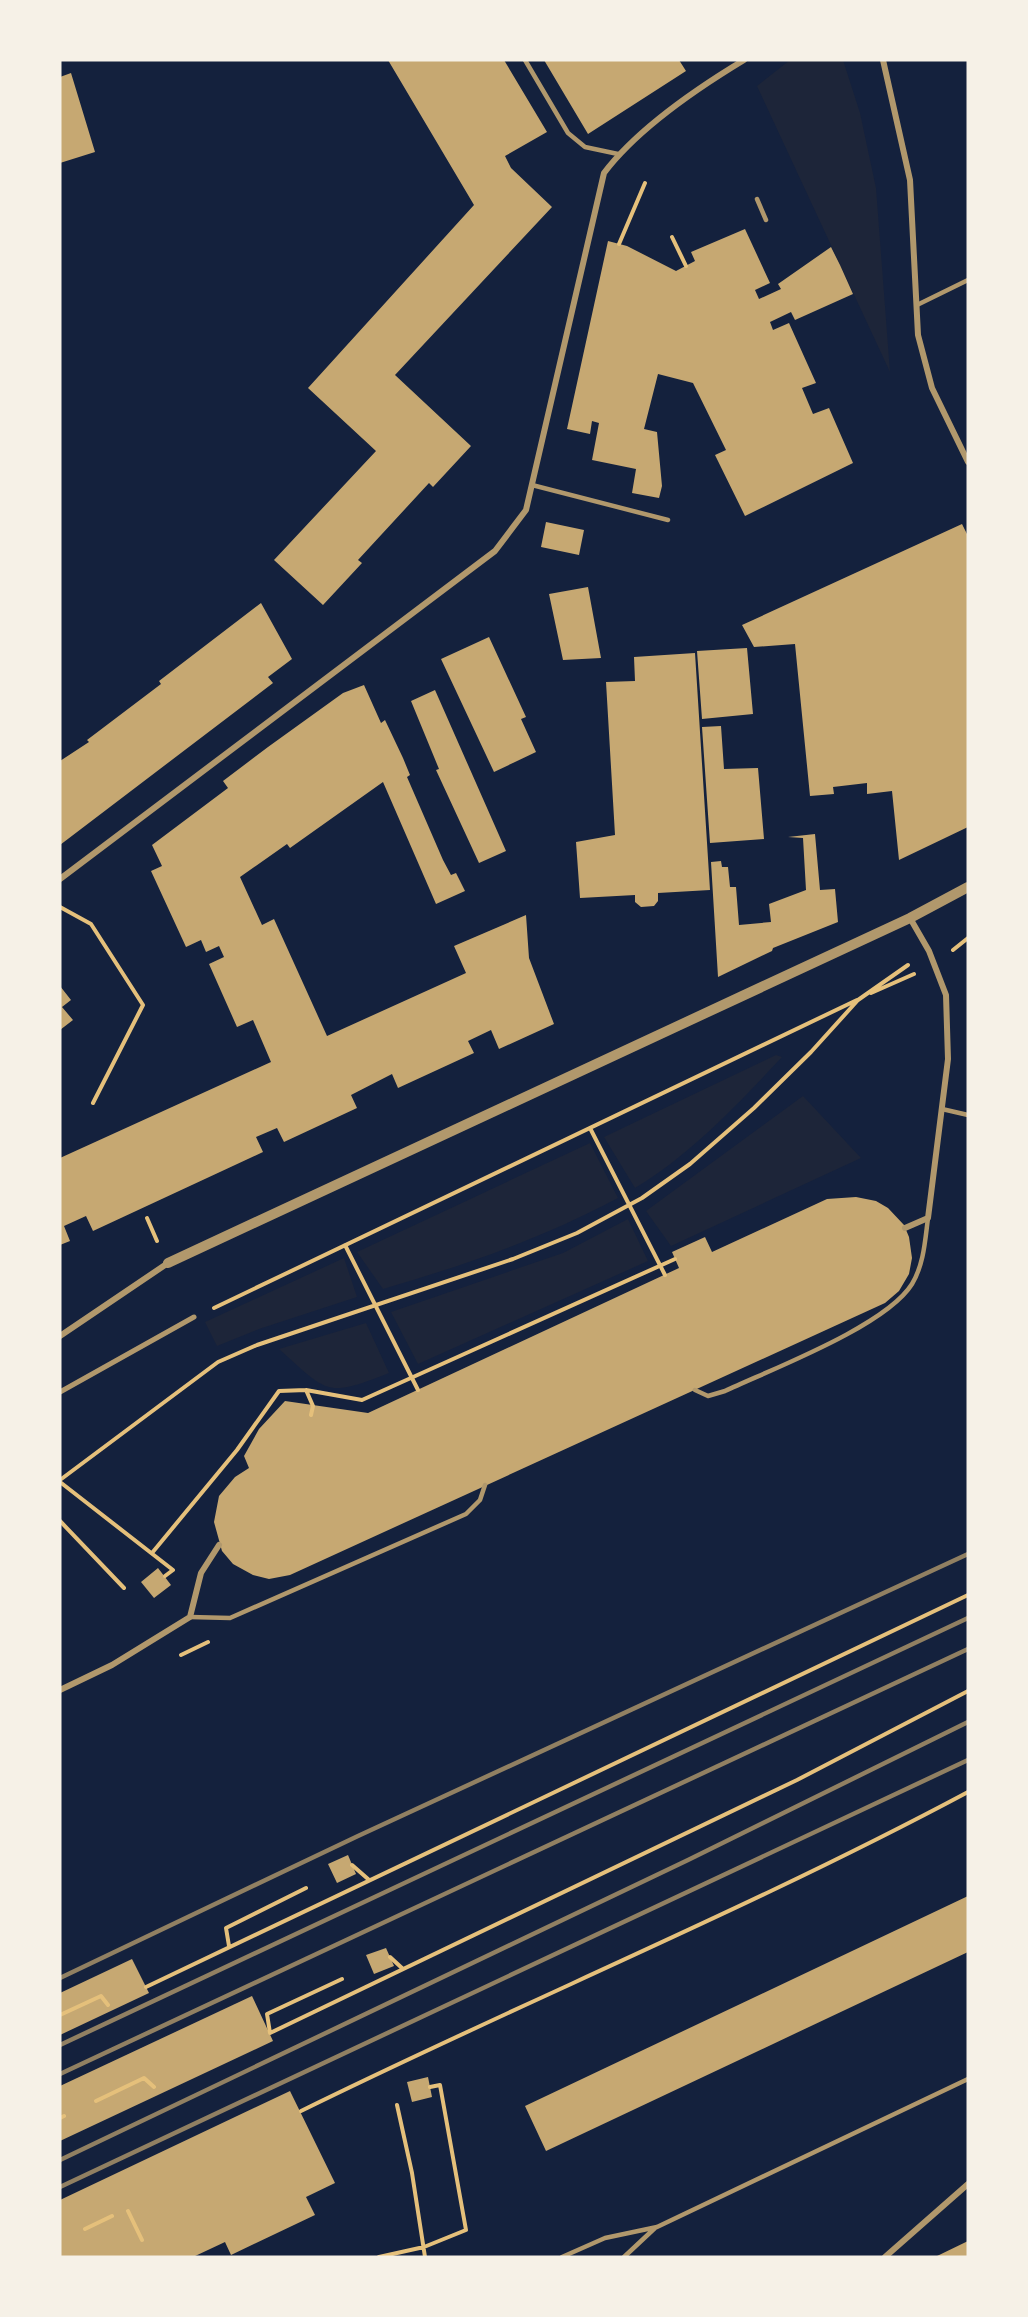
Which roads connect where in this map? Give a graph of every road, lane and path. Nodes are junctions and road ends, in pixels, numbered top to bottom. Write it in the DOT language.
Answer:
graph roads {
  1 [pos="525,60"];
  2 [pos="744,60"];
  3 [pos="883,60"];
  4 [pos="618,154"];
  5 [pos="645,183"];
  6 [pos="757,199"];
  7 [pos="766,220"];
  8 [pos="672,237"];
  9 [pos="619,244"];
  10 [pos="686,266"];
  11 [pos="968,280"];
  12 [pos="917,304"];
  13 [pos="968,462"];
  14 [pos="532,485"];
  15 [pos="668,520"];
  16 [pos="60,879"];
  17 [pos="968,887"];
  18 [pos="60,907"];
  19 [pos="910,918"];
  20 [pos="968,938"];
  21 [pos="929,951"];
  22 [pos="934,965"];
  23 [pos="858,1000"];
  24 [pos="93,1103"];
  25 [pos="942,1109"];
  26 [pos="968,1115"];
  27 [pos="590,1128"];
  28 [pos="630,1204"];
  29 [pos="928,1218"];
  30 [pos="905,1228"];
  31 [pos="345,1245"];
  32 [pos="675,1259"];
  33 [pos="168,1263"];
  34 [pos="661,1266"];
  35 [pos="665,1275"];
  36 [pos="374,1304"];
  37 [pos="194,1317"];
  38 [pos="60,1336"];
  39 [pos="412,1378"];
  40 [pos="306,1390"];
  41 [pos="418,1390"];
  42 [pos="695,1390"];
  43 [pos="60,1392"];
  44 [pos="311,1415"];
  45 [pos="60,1481"];
  46 [pos="485,1485"];
  47 [pos="60,1521"];
  48 [pos="219,1545"];
  49 [pos="152,1553"];
  50 [pos="165,1576"];
  51 [pos="124,1588"];
  52 [pos="968,1595"];
  53 [pos="189,1617"];
  54 [pos="60,1690"];
  55 [pos="968,1691"];
  56 [pos="968,1792"];
  57 [pos="352,1865"];
  58 [pos="368,1879"];
  59 [pos="306,1888"];
  60 [pos="230,1946"];
  61 [pos="390,1957"];
  62 [pos="403,1969"];
  63 [pos="342,1979"];
  64 [pos="146,1987"];
  65 [pos="108,2005"];
  66 [pos="60,2015"];
  67 [pos="968,2079"];
  68 [pos="154,2087"];
  69 [pos="430,2087"];
  70 [pos="96,2101"];
  71 [pos="397,2105"];
  72 [pos="301,2111"];
  73 [pos="968,2184"];
  74 [pos="128,2211"];
  75 [pos="112,2216"];
  76 [pos="657,2227"];
  77 [pos="85,2229"];
  78 [pos="142,2240"];
  79 [pos="424,2247"];
  80 [pos="379,2257"];
  81 [pos="425,2257"];
  82 [pos="562,2257"];
  83 [pos="624,2257"];
  84 [pos="885,2257"];
  1 -- 4 [label="lane"];
  2 -- 4 [label="street"];
  3 -- 12 [label="street"];
  4 -- 14 [label="street"];
  5 -- 9 [label="path"];
  6 -- 7 [label="lane"];
  8 -- 10 [label="path"];
  11 -- 12 [label="lane"];
  12 -- 13 [label="street"];
  14 -- 15 [label="lane"];
  14 -- 16 [label="street"];
  17 -- 19 [label="street"];
  18 -- 24 [label="path"];
  19 -- 21 [label="street"];
  19 -- 33 [label="street"];
  20 -- 22 [label="path"];
  21 -- 22 [label="street"];
  21 -- 23 [label="path"];
  22 -- 23 [label="path"];
  22 -- 25 [label="street"];
  23 -- 27 [label="path"];
  23 -- 28 [label="path"];
  25 -- 26 [label="lane"];
  25 -- 29 [label="street"];
  27 -- 28 [label="path"];
  27 -- 31 [label="path"];
  28 -- 34 [label="path"];
  28 -- 36 [label="path"];
  29 -- 30 [label="street"];
  29 -- 42 [label="lane"];
  31 -- 36 [label="path"];
  31 -- 37 [label="path"];
  32 -- 34 [label="path"];
  33 -- 38 [label="street"];
  34 -- 35 [label="path"];
  34 -- 39 [label="path"];
  36 -- 39 [label="path"];
  36 -- 45 [label="path"];
  37 -- 43 [label="street"];
  39 -- 40 [label="path"];
  39 -- 41 [label="path"];
  40 -- 44 [label="path"];
  40 -- 49 [label="path"];
  45 -- 49 [label="path"];
  46 -- 53 [label="lane"];
  47 -- 51 [label="path"];
  48 -- 53 [label="street"];
  49 -- 50 [label="path"];
  52 -- 58 [label="path"];
  53 -- 54 [label="street"];
  55 -- 62 [label="path"];
  56 -- 72 [label="path"];
  57 -- 58 [label="path"];
  58 -- 60 [label="path"];
  59 -- 60 [label="path"];
  60 -- 64 [label="path"];
  61 -- 62 [label="path"];
  62 -- 63 [label="path"];
  65 -- 66 [label="path"];
  67 -- 76 [label="lane"];
  68 -- 70 [label="path"];
  69 -- 79 [label="path"];
  71 -- 79 [label="path"];
  73 -- 84 [label="street"];
  74 -- 78 [label="path"];
  75 -- 77 [label="path"];
  76 -- 82 [label="lane"];
  76 -- 83 [label="lane"];
  79 -- 80 [label="path"];
  79 -- 81 [label="path"];
}
